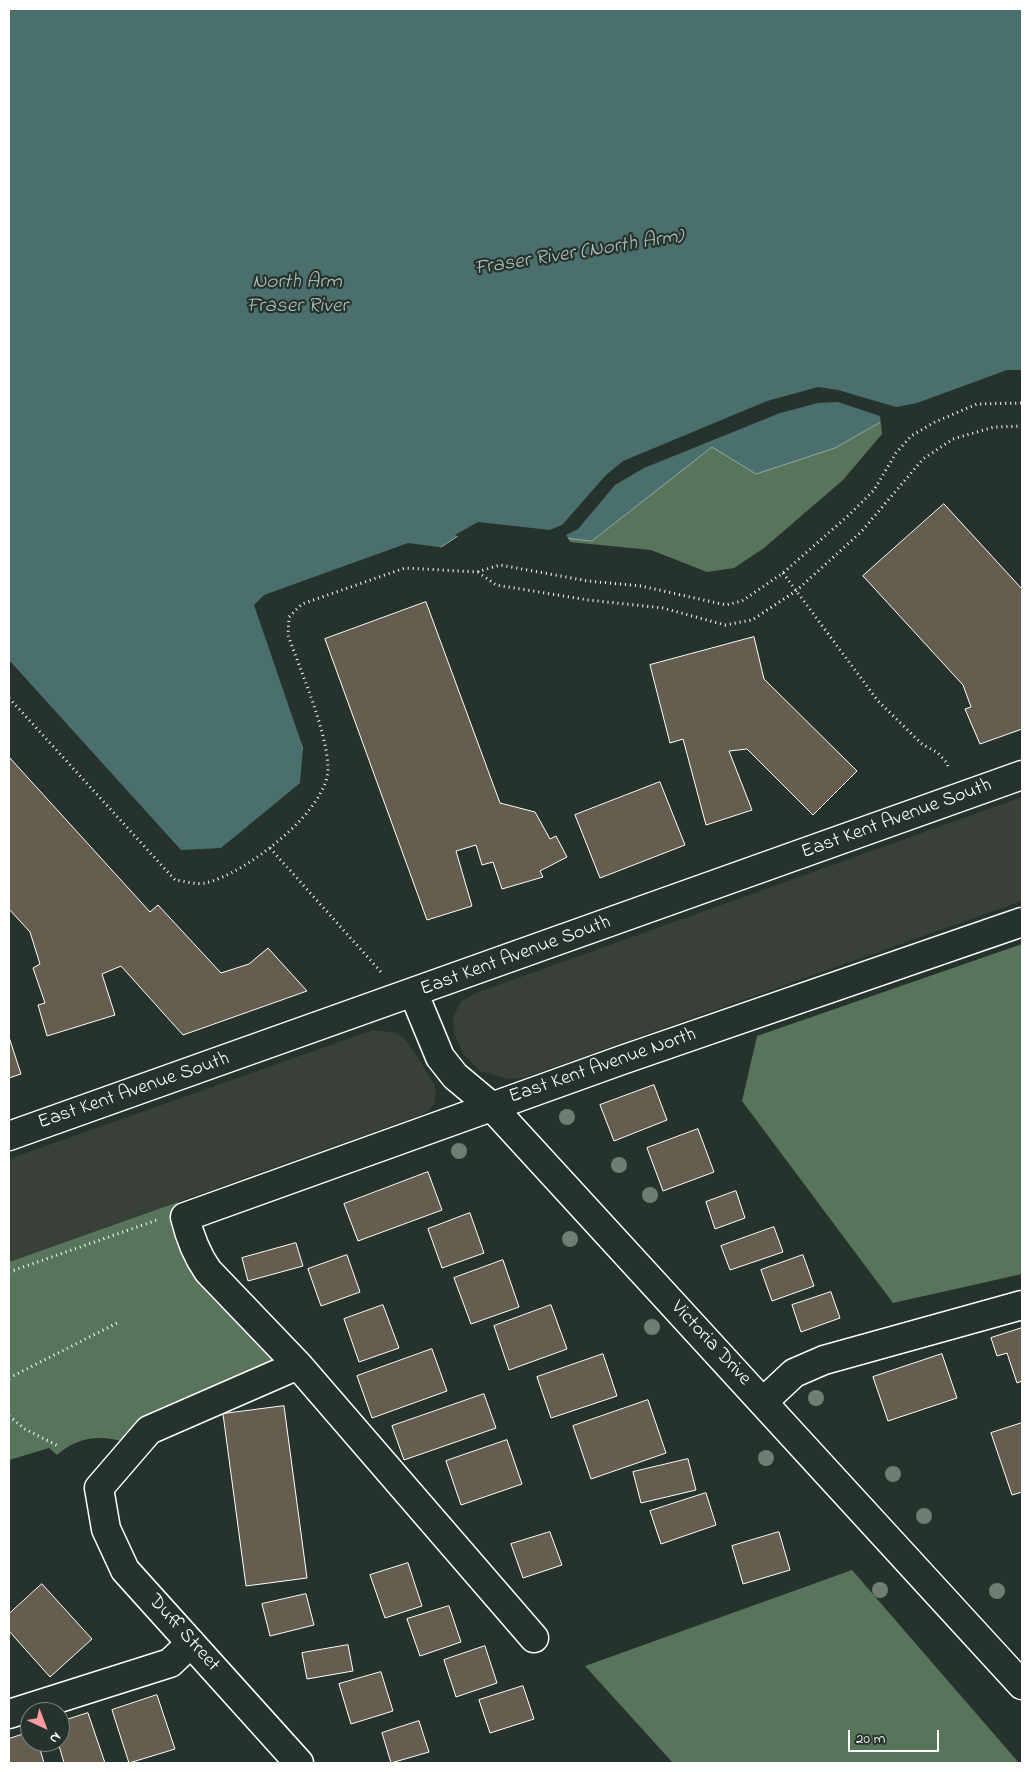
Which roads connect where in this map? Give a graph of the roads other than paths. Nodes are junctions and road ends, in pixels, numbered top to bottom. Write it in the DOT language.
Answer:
graph roads {
  1 [pos="1022,775"];
  2 [pos="1022,922"];
  3 [pos="414,994"];
  4 [pos="492,1107"];
  5 [pos="9,1136"];
  6 [pos="1022,1306"];
  7 [pos="298,1365"];
  8 [pos="763,1402"];
  9 [pos="534,1638"];
  10 [pos="191,1643"];
  11 [pos="1022,1685"];
  12 [pos="9,1714"];
  13 [pos="299,1763"];
  1 -- 3 [label="street, East Kent Avenue South"];
  2 -- 4 [label="street, East Kent Avenue North"];
  3 -- 4 [label="street, Victoria Drive"];
  3 -- 5 [label="street, East Kent Avenue South"];
  4 -- 7 [label="street, East Kent Avenue North"];
  4 -- 8 [label="street, Victoria Drive"];
  6 -- 8 [label="street"];
  7 -- 9 [label="street"];
  7 -- 10 [label="street, Duff Street"];
  8 -- 11 [label="street, Victoria Drive"];
  10 -- 12 [label="street"];
  10 -- 13 [label="street, Duff Street"];
}
